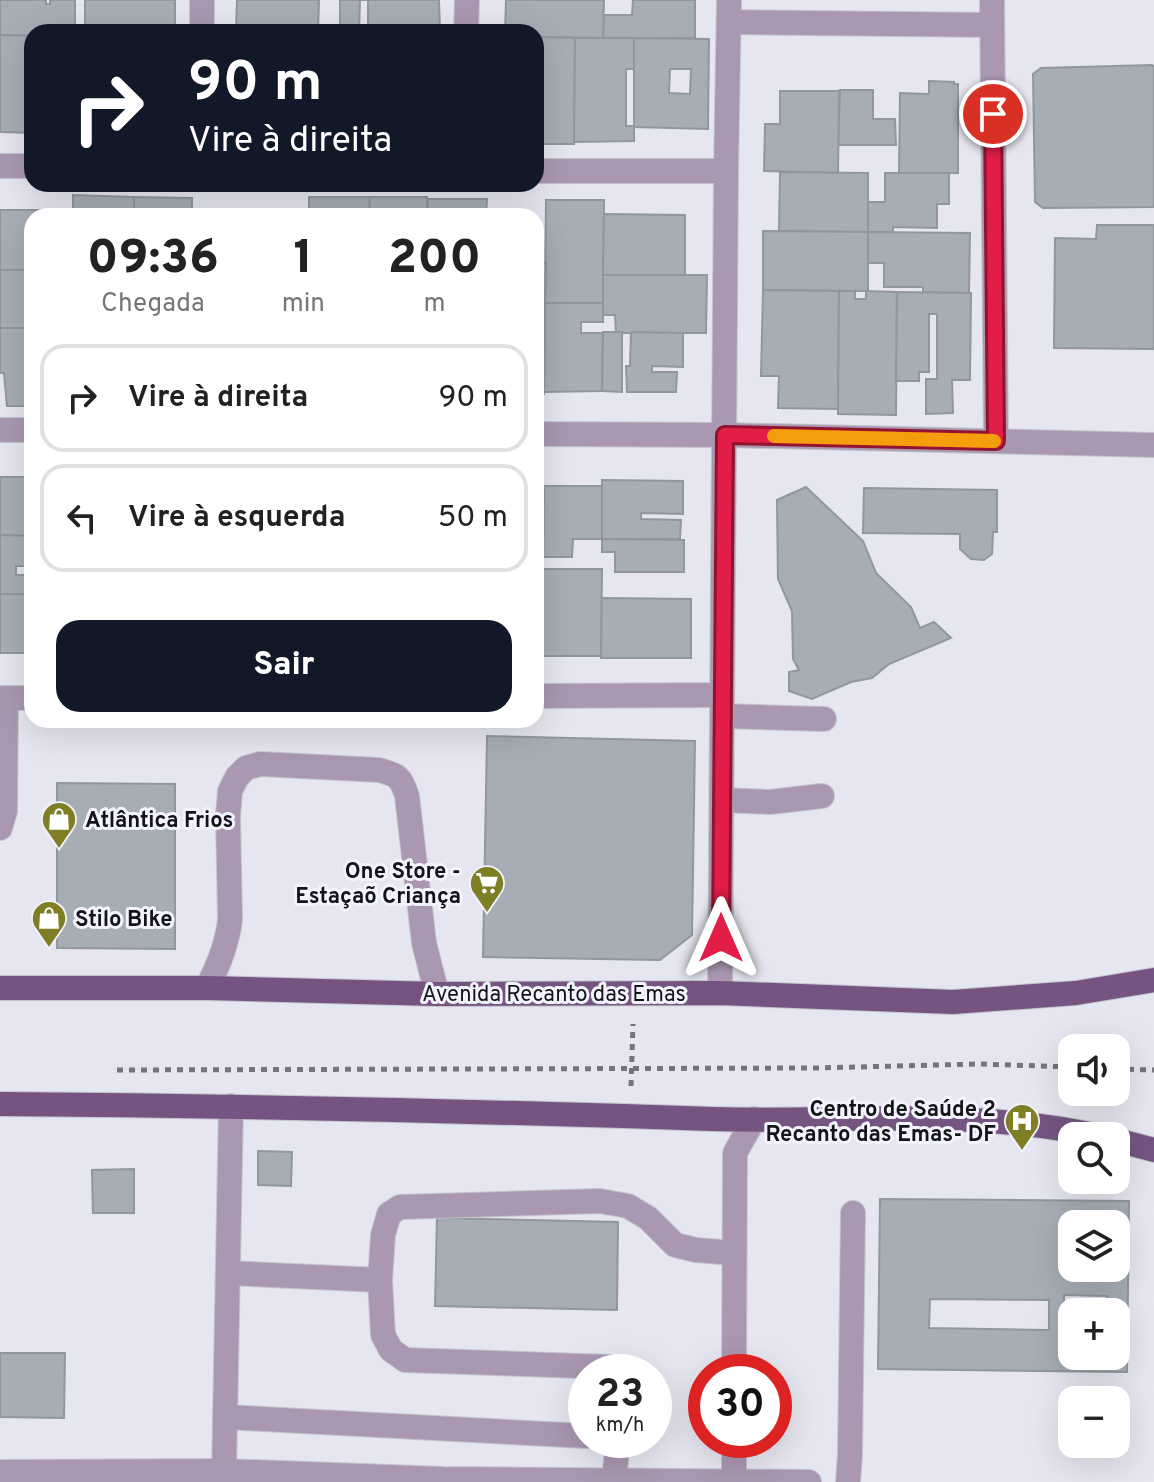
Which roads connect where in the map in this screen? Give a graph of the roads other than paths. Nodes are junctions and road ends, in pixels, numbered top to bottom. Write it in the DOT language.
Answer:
graph roads {
  1 [pos="202,0"];
  2 [pos="467,0"];
  3 [pos="992,0"];
  4 [pos="729,11"];
  5 [pos="202,24"];
  6 [pos="466,24"];
  7 [pos="992,25"];
  8 [pos="0,166"];
  9 [pos="24,166"];
  10 [pos="544,171"];
  11 [pos="726,171"];
  12 [pos="0,430"];
  13 [pos="24,430"];
  14 [pos="544,434"];
  15 [pos="725,435"];
  16 [pos="996,441"];
  17 [pos="1154,445"];
  18 [pos="544,696"];
  19 [pos="3,698"];
  20 [pos="24,698"];
  21 [pos="722,706"];
  22 [pos="824,719"];
  23 [pos="822,796"];
  24 [pos="722,800"];
  25 [pos="0,828"];
  26 [pos="1154,980"];
  27 [pos="0,988"];
  28 [pos="207,988"];
  29 [pos="720,993"];
  30 [pos="437,994"];
  31 [pos="0,1104"];
  32 [pos="231,1106"];
  33 [pos="716,1119"];
  34 [pos="754,1119"];
  35 [pos="1058,1128"];
  36 [pos="1130,1144"];
  37 [pos="1154,1150"];
  38 [pos="735,1153"];
  39 [pos="853,1213"];
  40 [pos="734,1253"];
  41 [pos="228,1273"];
  42 [pos="380,1280"];
  43 [pos="734,1354"];
  44 [pos="568,1366"];
  45 [pos="225,1417"];
  46 [pos="568,1435"];
  47 [pos="616,1458"];
  48 [pos="734,1458"];
  49 [pos="224,1471"];
  50 [pos="0,1472"];
  51 [pos="614,1480"];
  52 [pos="443,1481"];
  53 [pos="734,1481"];
  54 [pos="809,1482"];
  55 [pos="848,1482"];
  1 -- 5 [label="street"];
  2 -- 6 [label="street"];
  3 -- 7 [label="street"];
  4 -- 7 [label="street"];
  4 -- 11 [label="street"];
  7 -- 16 [label="street"];
  8 -- 9 [label="street"];
  10 -- 11 [label="street"];
  11 -- 15 [label="street"];
  12 -- 13 [label="street"];
  14 -- 15 [label="street"];
  15 -- 16 [label="street"];
  15 -- 21 [label="street"];
  16 -- 17 [label="street"];
  18 -- 21 [label="street"];
  19 -- 20 [label="street"];
  19 -- 25 [label="street"];
  21 -- 22 [label="street"];
  21 -- 24 [label="street"];
  23 -- 24 [label="street"];
  24 -- 29 [label="street"];
  26 -- 29 [label="main road, Avenida Recanto das Emas"];
  27 -- 28 [label="main road, Avenida Recanto das Emas"];
  28 -- 30 [label="main road, Avenida Recanto das Emas"];
  28 -- 30 [label="street"];
  29 -- 30 [label="main road, Avenida Recanto das Emas"];
  31 -- 32 [label="main road"];
  32 -- 33 [label="main road"];
  32 -- 41 [label="street"];
  33 -- 34 [label="main road"];
  33 -- 38 [label="street"];
  34 -- 35 [label="main road"];
  34 -- 38 [label="street"];
  36 -- 37 [label="main road"];
  38 -- 40 [label="street"];
  39 -- 55 [label="street"];
  40 -- 42 [label="street"];
  40 -- 43 [label="street"];
  41 -- 42 [label="street"];
  41 -- 45 [label="street"];
  42 -- 44 [label="street"];
  45 -- 46 [label="street"];
  45 -- 49 [label="street"];
  47 -- 51 [label="street"];
  48 -- 53 [label="street"];
  49 -- 50 [label="street"];
  49 -- 52 [label="street"];
  51 -- 52 [label="street"];
  51 -- 53 [label="street"];
  53 -- 54 [label="street"];
}
